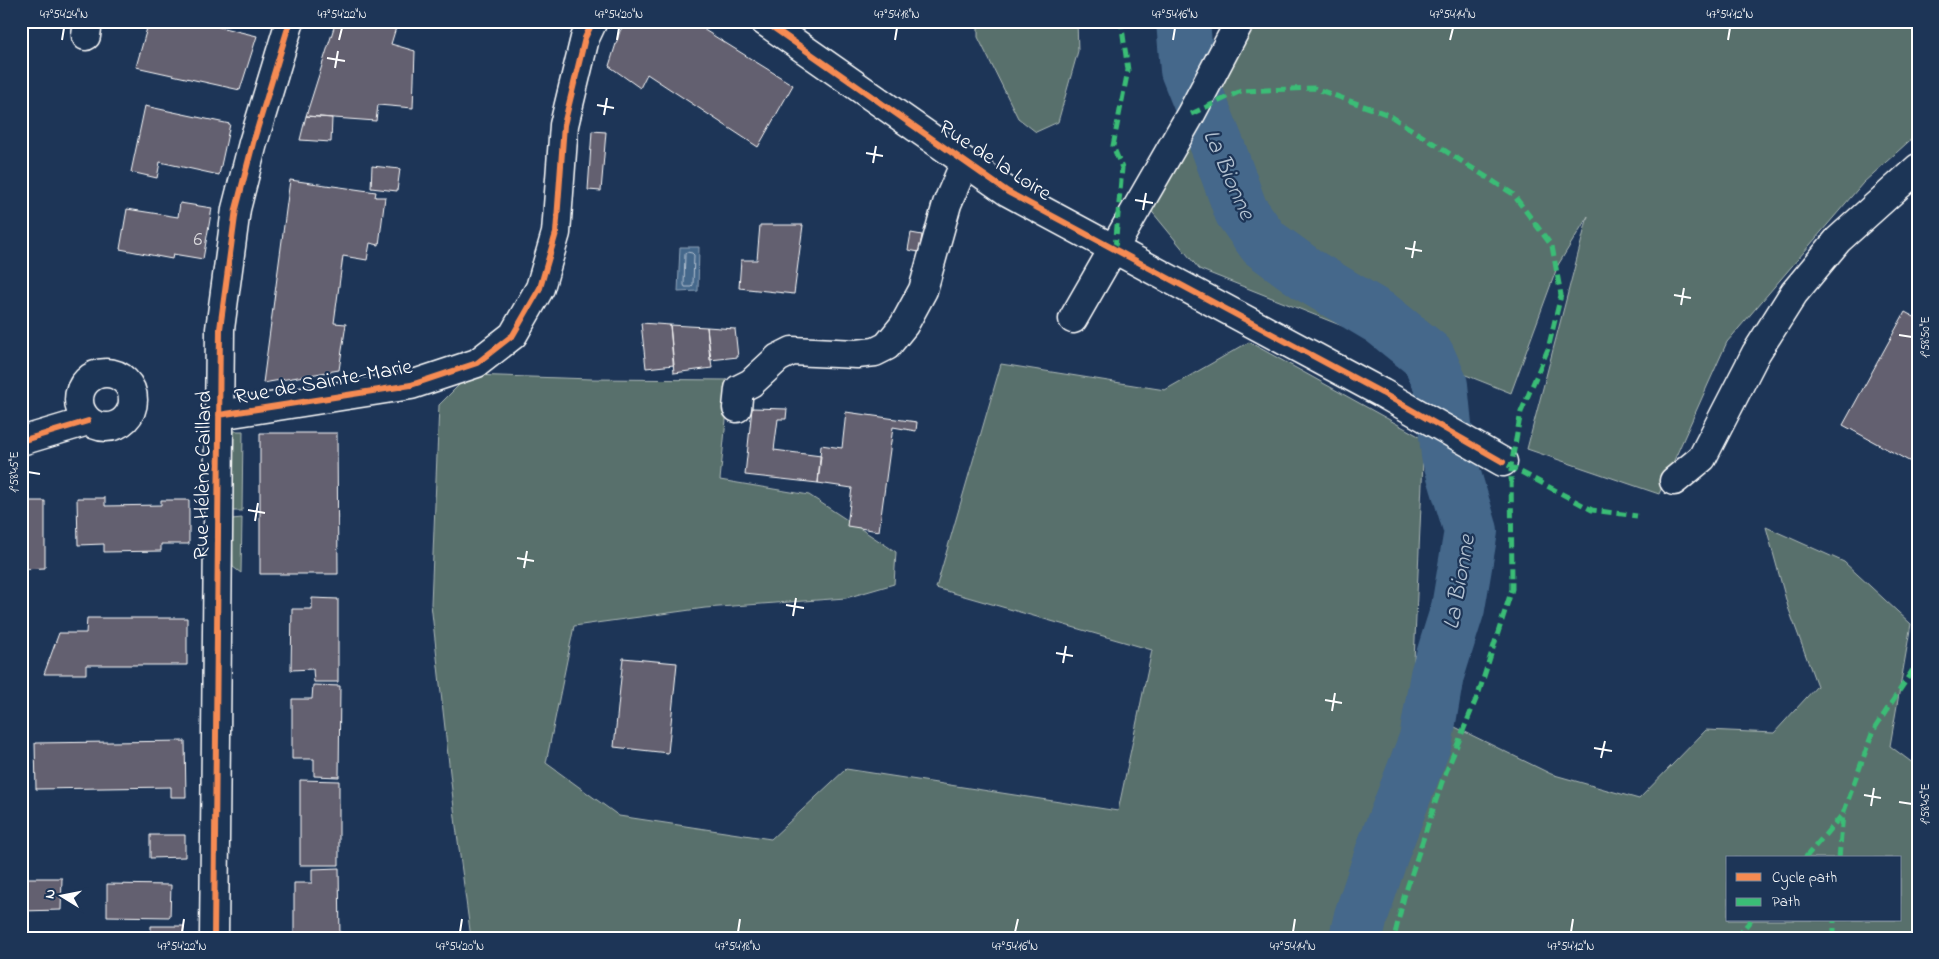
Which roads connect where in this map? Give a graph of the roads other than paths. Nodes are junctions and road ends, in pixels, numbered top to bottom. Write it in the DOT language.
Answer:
graph roads {
  1 [pos="290,21"];
  2 [pos="593,21"];
  3 [pos="764,21"];
  4 [pos="1234,32"];
  5 [pos="965,162"];
  6 [pos="1918,168"];
  7 [pos="1114,249"];
  8 [pos="1073,319"];
  9 [pos="738,408"];
  10 [pos="219,415"];
  11 [pos="88,421"];
  12 [pos="21,441"];
  13 [pos="1503,462"];
  14 [pos="1674,482"];
  15 [pos="214,938"];
  1 -- 10 [label="street, Rue Hélène Caillard"];
  2 -- 10 [label="street, Rue de Sainte-Marie"];
  3 -- 5 [label="street, Rue de la Loire"];
  4 -- 7 [label="street"];
  5 -- 7 [label="street, Rue de la Loire"];
  5 -- 9 [label="street"];
  6 -- 14 [label="street"];
  7 -- 8 [label="street"];
  7 -- 13 [label="street, Rue de la Loire"];
  10 -- 15 [label="street, Rue Hélène Caillard"];
  11 -- 12 [label="street"];
}
